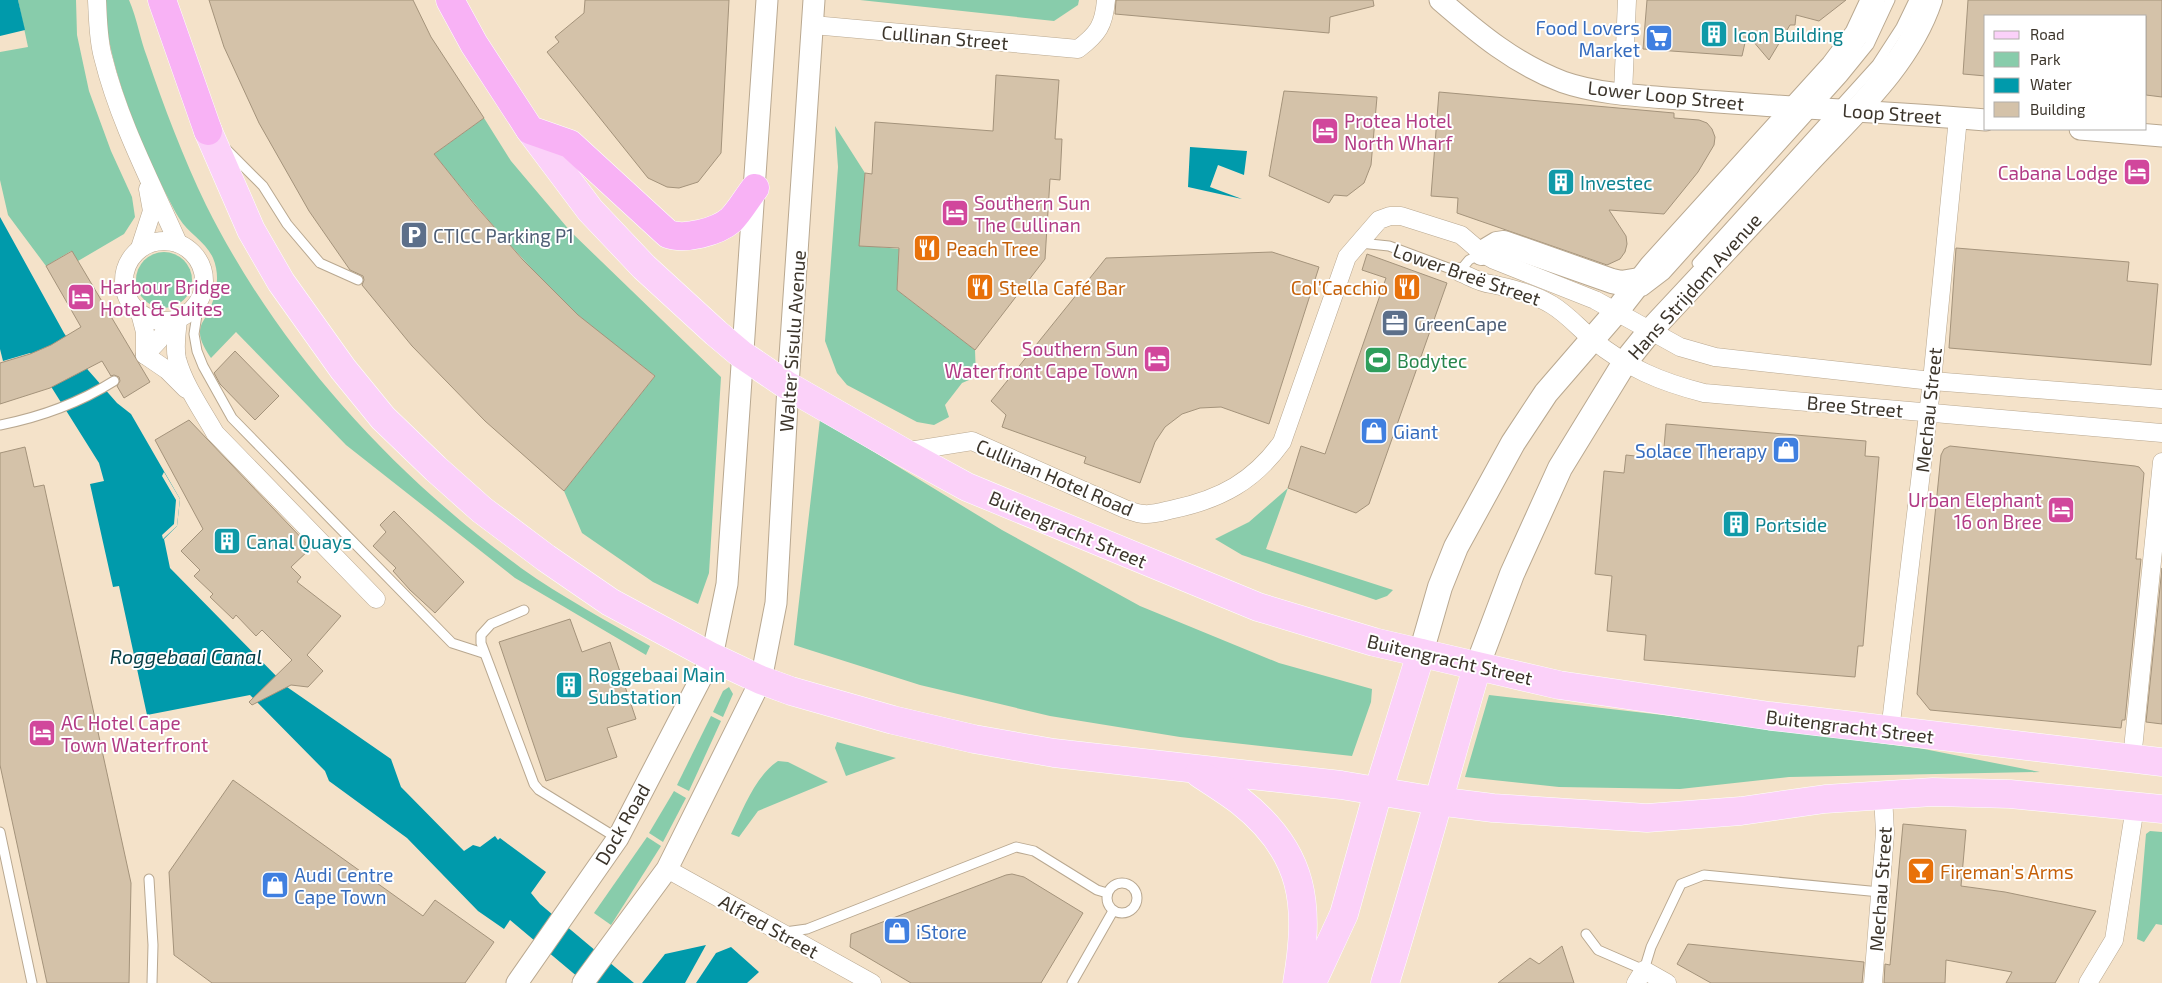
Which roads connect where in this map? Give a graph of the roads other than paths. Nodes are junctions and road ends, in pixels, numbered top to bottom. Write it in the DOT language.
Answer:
graph roads {
  1 [pos="97,0"];
  2 [pos="162,0"];
  3 [pos="450,0"];
  4 [pos="767,0"];
  5 [pos="814,0"];
  6 [pos="1106,0"];
  7 [pos="1440,0"];
  8 [pos="1627,0"];
  9 [pos="1873,0"];
  10 [pos="1890,0"];
  11 [pos="1914,0"];
  12 [pos="1930,0"];
  13 [pos="812,25"];
  14 [pos="1623,94"];
  15 [pos="1827,108"];
  16 [pos="1958,118"];
  17 [pos="1984,120"];
  18 [pos="526,124"];
  19 [pos="2092,130"];
  20 [pos="208,131"];
  21 [pos="2162,136"];
  22 [pos="142,162"];
  23 [pos="755,188"];
  24 [pos="1365,236"];
  25 [pos="178,243"];
  26 [pos="140,248"];
  27 [pos="1482,253"];
  28 [pos="1691,270"];
  29 [pos="1459,272"];
  30 [pos="358,280"];
  31 [pos="1639,280"];
  32 [pos="1674,292"];
  33 [pos="199,302"];
  34 [pos="1616,312"];
  35 [pos="140,313"];
  36 [pos="175,320"];
  37 [pos="1650,331"];
  38 [pos="1592,339"];
  39 [pos="741,354"];
  40 [pos="141,359"];
  41 [pos="1625,362"];
  42 [pos="1932,381"];
  43 [pos="111,383"];
  44 [pos="788,386"];
  45 [pos="2162,399"];
  46 [pos="197,401"];
  47 [pos="1928,413"];
  48 [pos="0,425"];
  49 [pos="2162,433"];
  50 [pos="903,452"];
  51 [pos="2162,462"];
  52 [pos="376,599"];
  53 [pos="524,610"];
  54 [pos="483,653"];
  55 [pos="1421,654"];
  56 [pos="712,657"];
  57 [pos="1477,667"];
  58 [pos="761,680"];
  59 [pos="1890,731"];
  60 [pos="2132,760"];
  61 [pos="2162,762"];
  62 [pos="1193,769"];
  63 [pos="1378,792"];
  64 [pos="1883,795"];
  65 [pos="1437,802"];
  66 [pos="2135,806"];
  67 [pos="2162,809"];
  68 [pos="0,832"];
  69 [pos="618,838"];
  70 [pos="667,869"];
  71 [pos="149,879"];
  72 [pos="1880,892"];
  73 [pos="1107,893"];
  74 [pos="1113,911"];
  75 [pos="780,932"];
  76 [pos="1586,934"];
  77 [pos="1640,976"];
  78 [pos="32,983"];
  79 [pos="152,983"];
  80 [pos="518,983"];
  81 [pos="583,983"];
  82 [pos="872,983"];
  83 [pos="1072,983"];
  84 [pos="1297,983"];
  85 [pos="1312,983"];
  86 [pos="1385,983"];
  87 [pos="1667,983"];
  88 [pos="1873,983"];
  89 [pos="2088,983"];
  1 -- 22 [label="street"];
  2 -- 20 [label="highway"];
  3 -- 18 [label="highway"];
  4 -- 23 [label="street"];
  5 -- 13 [label="street, Walter Sisulu Avenue"];
  6 -- 13 [label="street, Cullinan Street"];
  7 -- 14 [label="street, Lower Loop Street"];
  8 -- 14 [label="street"];
  9 -- 15 [label="main road, Hans Strijdom Avenue"];
  10 -- 15 [label="lane"];
  11 -- 15 [label="lane"];
  12 -- 15 [label="main road, Hans Strijdom Avenue"];
  13 -- 44 [label="street, Walter Sisulu Avenue"];
  14 -- 15 [label="street, Lower Loop Street"];
  15 -- 16 [label="street, Loop Street"];
  15 -- 28 [label="lane"];
  15 -- 31 [label="main road, Hans Strijdom Avenue"];
  15 -- 34 [label="lane"];
  15 -- 37 [label="main road, Hans Strijdom Avenue"];
  16 -- 17 [label="street, Loop Street"];
  16 -- 42 [label="street, Mechau Street"];
  18 -- 23 [label="highway"];
  18 -- 39 [label="main road, Buitengracht Street"];
  19 -- 21 [label="street"];
  20 -- 30 [label="lane"];
  20 -- 56 [label="main road"];
  22 -- 25 [label="street"];
  22 -- 26 [label="street"];
  23 -- 39 [label="street"];
  24 -- 27 [label="street, Lower Breë Street"];
  24 -- 29 [label="lane, Lower Breë Street"];
  24 -- 50 [label="street, Cullinan Hotel Road"];
  25 -- 26 [label="street"];
  25 -- 33 [label="street"];
  26 -- 35 [label="street"];
  27 -- 29 [label="lane"];
  27 -- 31 [label="main road"];
  27 -- 34 [label="street, Lower Breë Street"];
  29 -- 38 [label="street, Lower Breë Street"];
  31 -- 34 [label="main road, Hans Strijdom Avenue"];
  32 -- 37 [label="lane"];
  33 -- 36 [label="street"];
  33 -- 54 [label="lane"];
  34 -- 37 [label="street, Bree Street"];
  34 -- 38 [label="main road, Hans Strijdom Avenue"];
  35 -- 36 [label="street"];
  35 -- 40 [label="street"];
  36 -- 40 [label="street"];
  36 -- 46 [label="street"];
  37 -- 41 [label="main road, Hans Strijdom Avenue"];
  37 -- 42 [label="street, Bree Street"];
  38 -- 41 [label="street, Bree Street"];
  38 -- 55 [label="main road, Hans Strijdom Avenue"];
  39 -- 44 [label="main road, Buitengracht Street"];
  39 -- 56 [label="street"];
  40 -- 46 [label="street"];
  41 -- 47 [label="street, Bree Street"];
  41 -- 57 [label="main road, Hans Strijdom Avenue"];
  42 -- 45 [label="street, Bree Street"];
  42 -- 47 [label="street, Mechau Street"];
  43 -- 48 [label="lane"];
  44 -- 50 [label="main road, Buitengracht Street"];
  44 -- 58 [label="street, Walter Sisulu Avenue"];
  46 -- 52 [label="street"];
  47 -- 49 [label="street, Bree Street"];
  47 -- 59 [label="street, Mechau Street"];
  50 -- 55 [label="main road, Buitengracht Street"];
  51 -- 60 [label="street"];
  53 -- 54 [label="lane"];
  54 -- 69 [label="lane"];
  55 -- 57 [label="main road, Buitengracht Street"];
  55 -- 63 [label="main road, Hans Strijdom Avenue"];
  56 -- 58 [label="main road"];
  56 -- 69 [label="street, Dock Road"];
  57 -- 59 [label="main road, Buitengracht Street"];
  57 -- 65 [label="main road, Hans Strijdom Avenue"];
  58 -- 62 [label="main road"];
  58 -- 70 [label="street"];
  59 -- 60 [label="main road, Buitengracht Street"];
  60 -- 61 [label="main road, Buitengracht Street"];
  62 -- 63 [label="main road"];
  62 -- 84 [label="main road"];
  63 -- 65 [label="main road"];
  63 -- 85 [label="main road, Hans Strijdom Avenue"];
  64 -- 65 [label="main road"];
  64 -- 66 [label="main road"];
  64 -- 72 [label="street, Mechau Street"];
  65 -- 86 [label="main road, Hans Strijdom Avenue"];
  66 -- 67 [label="main road"];
  66 -- 89 [label="street"];
  68 -- 78 [label="lane"];
  69 -- 80 [label="street, Dock Road"];
  70 -- 75 [label="street, Alfred Street"];
  70 -- 81 [label="street"];
  71 -- 79 [label="lane"];
  72 -- 77 [label="lane"];
  72 -- 88 [label="street, Mechau Street"];
  73 -- 74 [label="lane"];
  73 -- 74 [label="lane"];
  73 -- 75 [label="lane"];
  74 -- 83 [label="lane"];
  75 -- 82 [label="street, Alfred Street"];
  76 -- 77 [label="lane"];
  77 -- 87 [label="street"];
}
